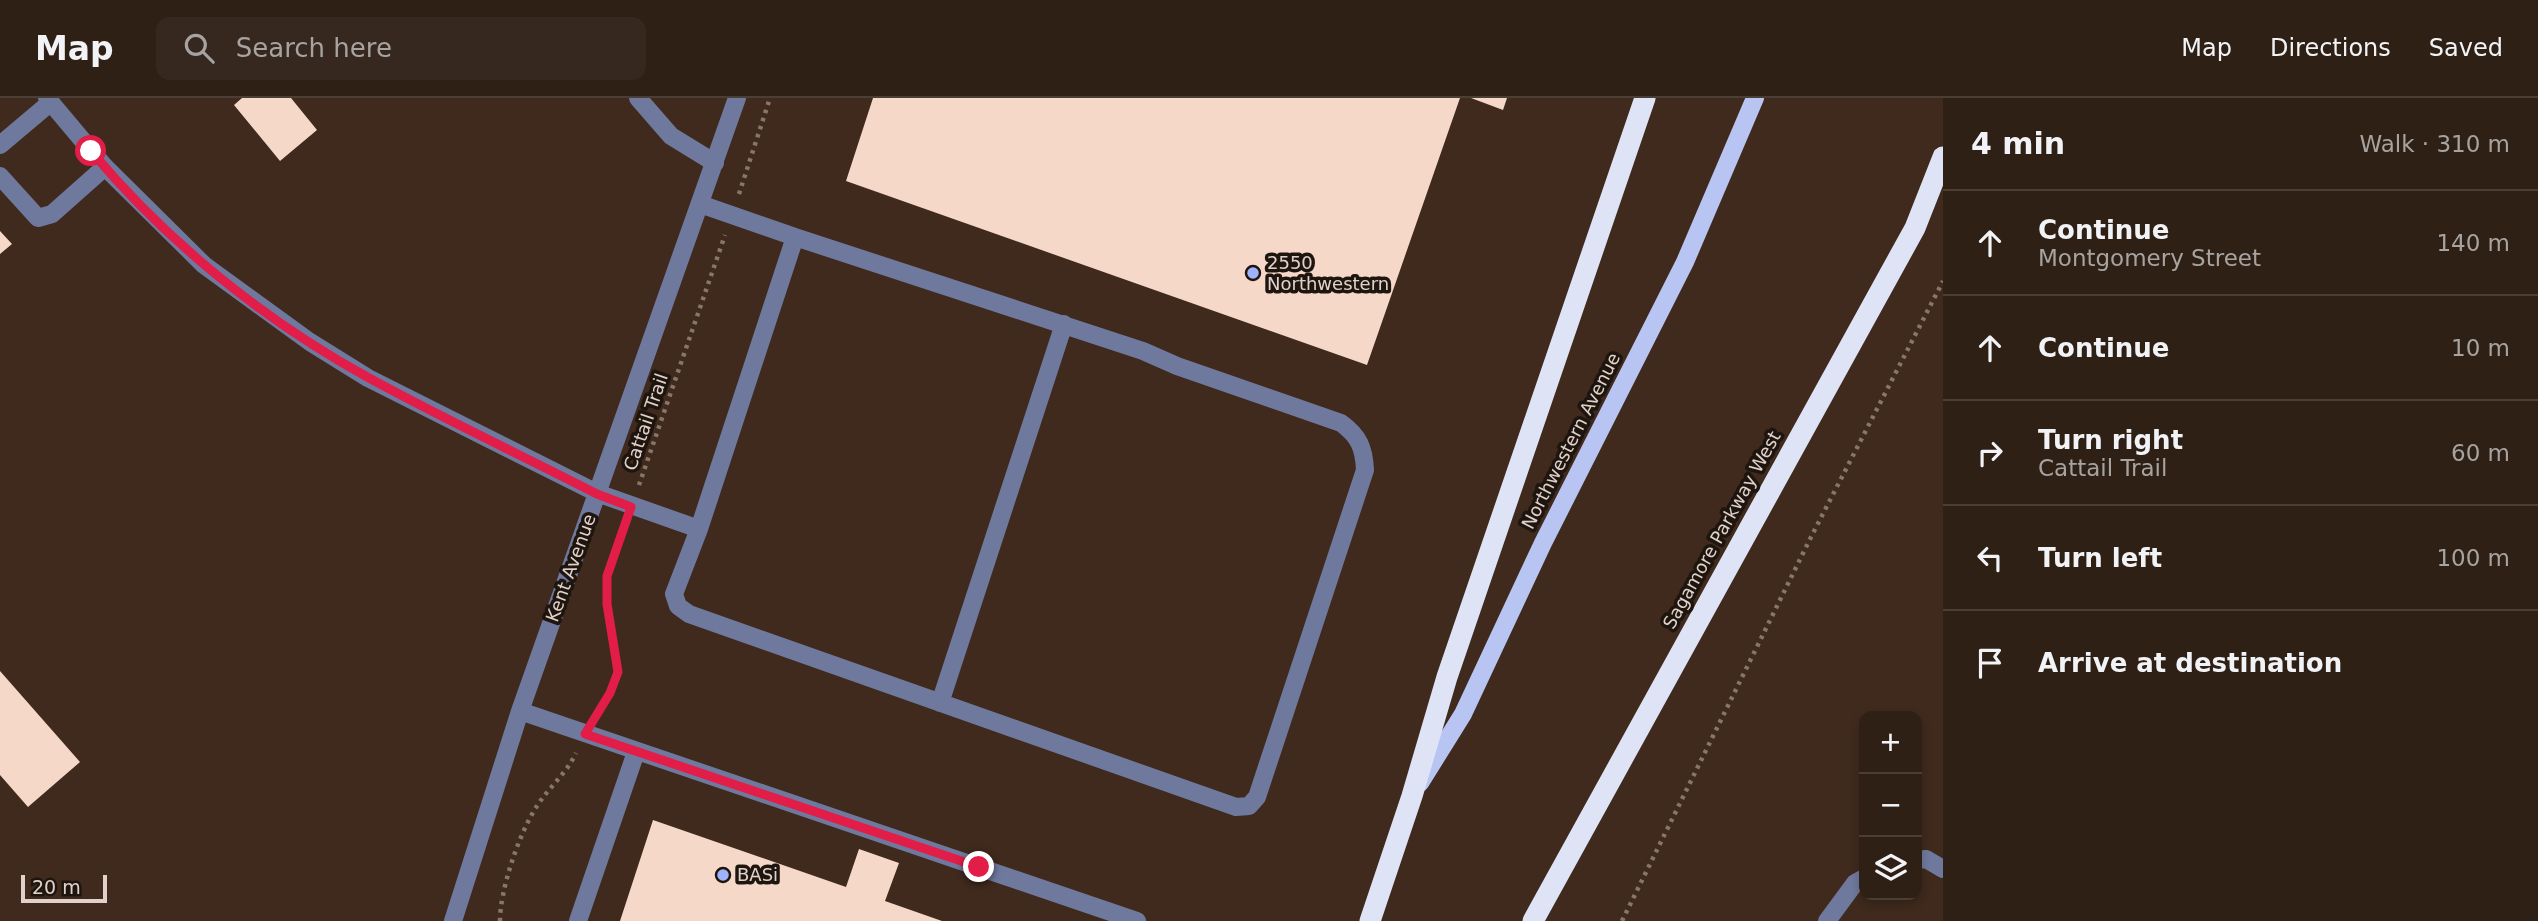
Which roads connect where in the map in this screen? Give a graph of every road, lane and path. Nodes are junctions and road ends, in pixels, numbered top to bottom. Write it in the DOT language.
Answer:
graph roads {
  1 [pos="638,98"];
  2 [pos="737,98"];
  3 [pos="770,98"];
  4 [pos="1645,98"];
  5 [pos="1755,98"];
  6 [pos="49,100"];
  7 [pos="0,145"];
  8 [pos="1943,157"];
  9 [pos="715,163"];
  10 [pos="104,167"];
  11 [pos="0,176"];
  12 [pos="744,178"];
  13 [pos="700,204"];
  14 [pos="795,237"];
  15 [pos="723,239"];
  16 [pos="1943,281"];
  17 [pos="1064,324"];
  18 [pos="597,494"];
  19 [pos="631,507"];
  20 [pos="699,528"];
  21 [pos="940,703"];
  22 [pos="520,711"];
  23 [pos="585,734"];
  24 [pos="636,752"];
  25 [pos="1412,796"];
  26 [pos="1922,859"];
  27 [pos="1943,869"];
  28 [pos="1859,881"];
  29 [pos="453,921"];
  30 [pos="500,921"];
  31 [pos="578,921"];
  32 [pos="1137,921"];
  33 [pos="1370,921"];
  34 [pos="1533,921"];
  35 [pos="1622,921"];
  36 [pos="1827,921"];
  1 -- 9 [label="street"];
  2 -- 9 [label="street, Kent Avenue"];
  3 -- 12 [label="path"];
  4 -- 25 [label="highway"];
  5 -- 25 [label="main road, Northwestern Avenue"];
  6 -- 7 [label="street"];
  6 -- 10 [label="street"];
  8 -- 34 [label="highway, Sagamore Parkway West"];
  9 -- 13 [label="street, Kent Avenue"];
  10 -- 11 [label="street"];
  10 -- 18 [label="street"];
  13 -- 14 [label="street"];
  13 -- 18 [label="street, Kent Avenue"];
  14 -- 17 [label="street"];
  14 -- 20 [label="street"];
  15 -- 19 [label="path, Cattail Trail"];
  16 -- 35 [label="path"];
  17 -- 21 [label="street"];
  17 -- 21 [label="street"];
  18 -- 19 [label="street"];
  18 -- 22 [label="street, Kent Avenue"];
  19 -- 20 [label="street"];
  19 -- 23 [label="path, Cattail Trail"];
  20 -- 21 [label="street"];
  22 -- 23 [label="street"];
  22 -- 29 [label="street, Kent Avenue"];
  23 -- 24 [label="street"];
  23 -- 30 [label="path, Cattail Trail"];
  24 -- 31 [label="street"];
  24 -- 32 [label="street"];
  25 -- 33 [label="highway"];
  26 -- 27 [label="street"];
  28 -- 36 [label="street"];
}
